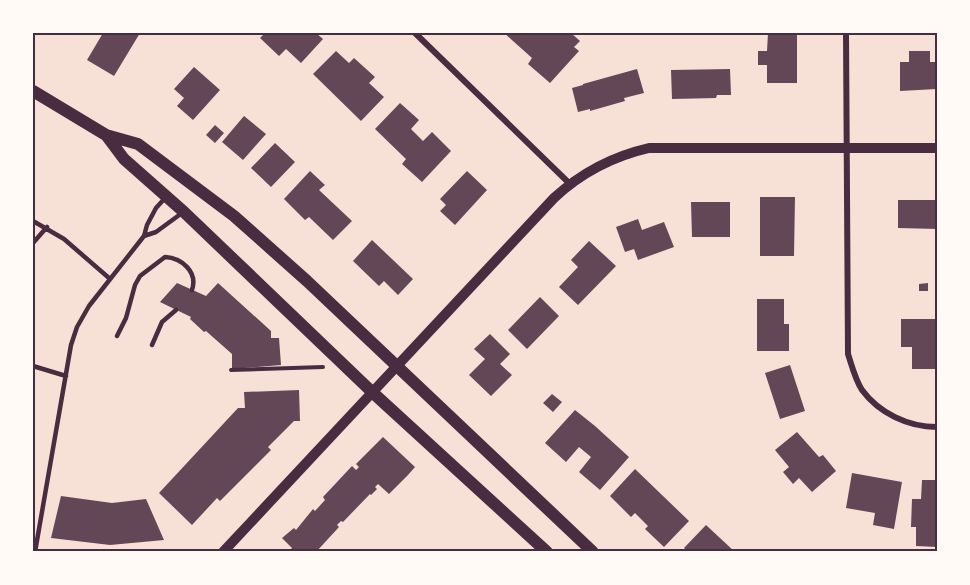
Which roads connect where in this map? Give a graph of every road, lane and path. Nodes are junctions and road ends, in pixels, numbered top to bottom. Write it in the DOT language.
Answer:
graph roads {
  1 [pos="415,33"];
  2 [pos="846,33"];
  3 [pos="33,91"];
  4 [pos="106,135"];
  5 [pos="847,148"];
  6 [pos="937,148"];
  7 [pos="570,183"];
  8 [pos="166,196"];
  9 [pos="184,212"];
  10 [pos="33,221"];
  11 [pos="47,227"];
  12 [pos="144,236"];
  13 [pos="33,243"];
  14 [pos="109,278"];
  15 [pos="192,290"];
  16 [pos="176,310"];
  17 [pos="117,336"];
  18 [pos="152,345"];
  19 [pos="396,365"];
  20 [pos="33,366"];
  21 [pos="323,367"];
  22 [pos="231,370"];
  23 [pos="66,376"];
  24 [pos="371,391"];
  25 [pos="937,427"];
  26 [pos="35,552"];
  27 [pos="223,552"];
  28 [pos="547,552"];
  29 [pos="593,552"];
  1 -- 7 [label="street"];
  2 -- 5 [label="street"];
  3 -- 4 [label="main road"];
  4 -- 8 [label="main road"];
  4 -- 19 [label="main road"];
  5 -- 6 [label="street"];
  5 -- 7 [label="street"];
  5 -- 25 [label="street"];
  7 -- 19 [label="street"];
  8 -- 9 [label="main road"];
  8 -- 12 [label="lane"];
  9 -- 12 [label="lane"];
  9 -- 24 [label="main road"];
  10 -- 11 [label="lane"];
  11 -- 13 [label="lane"];
  11 -- 14 [label="lane"];
  12 -- 14 [label="lane"];
  14 -- 23 [label="lane"];
  15 -- 17 [label="lane"];
  16 -- 18 [label="lane"];
  19 -- 24 [label="street"];
  19 -- 29 [label="main road"];
  20 -- 23 [label="lane"];
  21 -- 22 [label="path"];
  23 -- 26 [label="lane"];
  24 -- 27 [label="street"];
  24 -- 28 [label="main road"];
}
